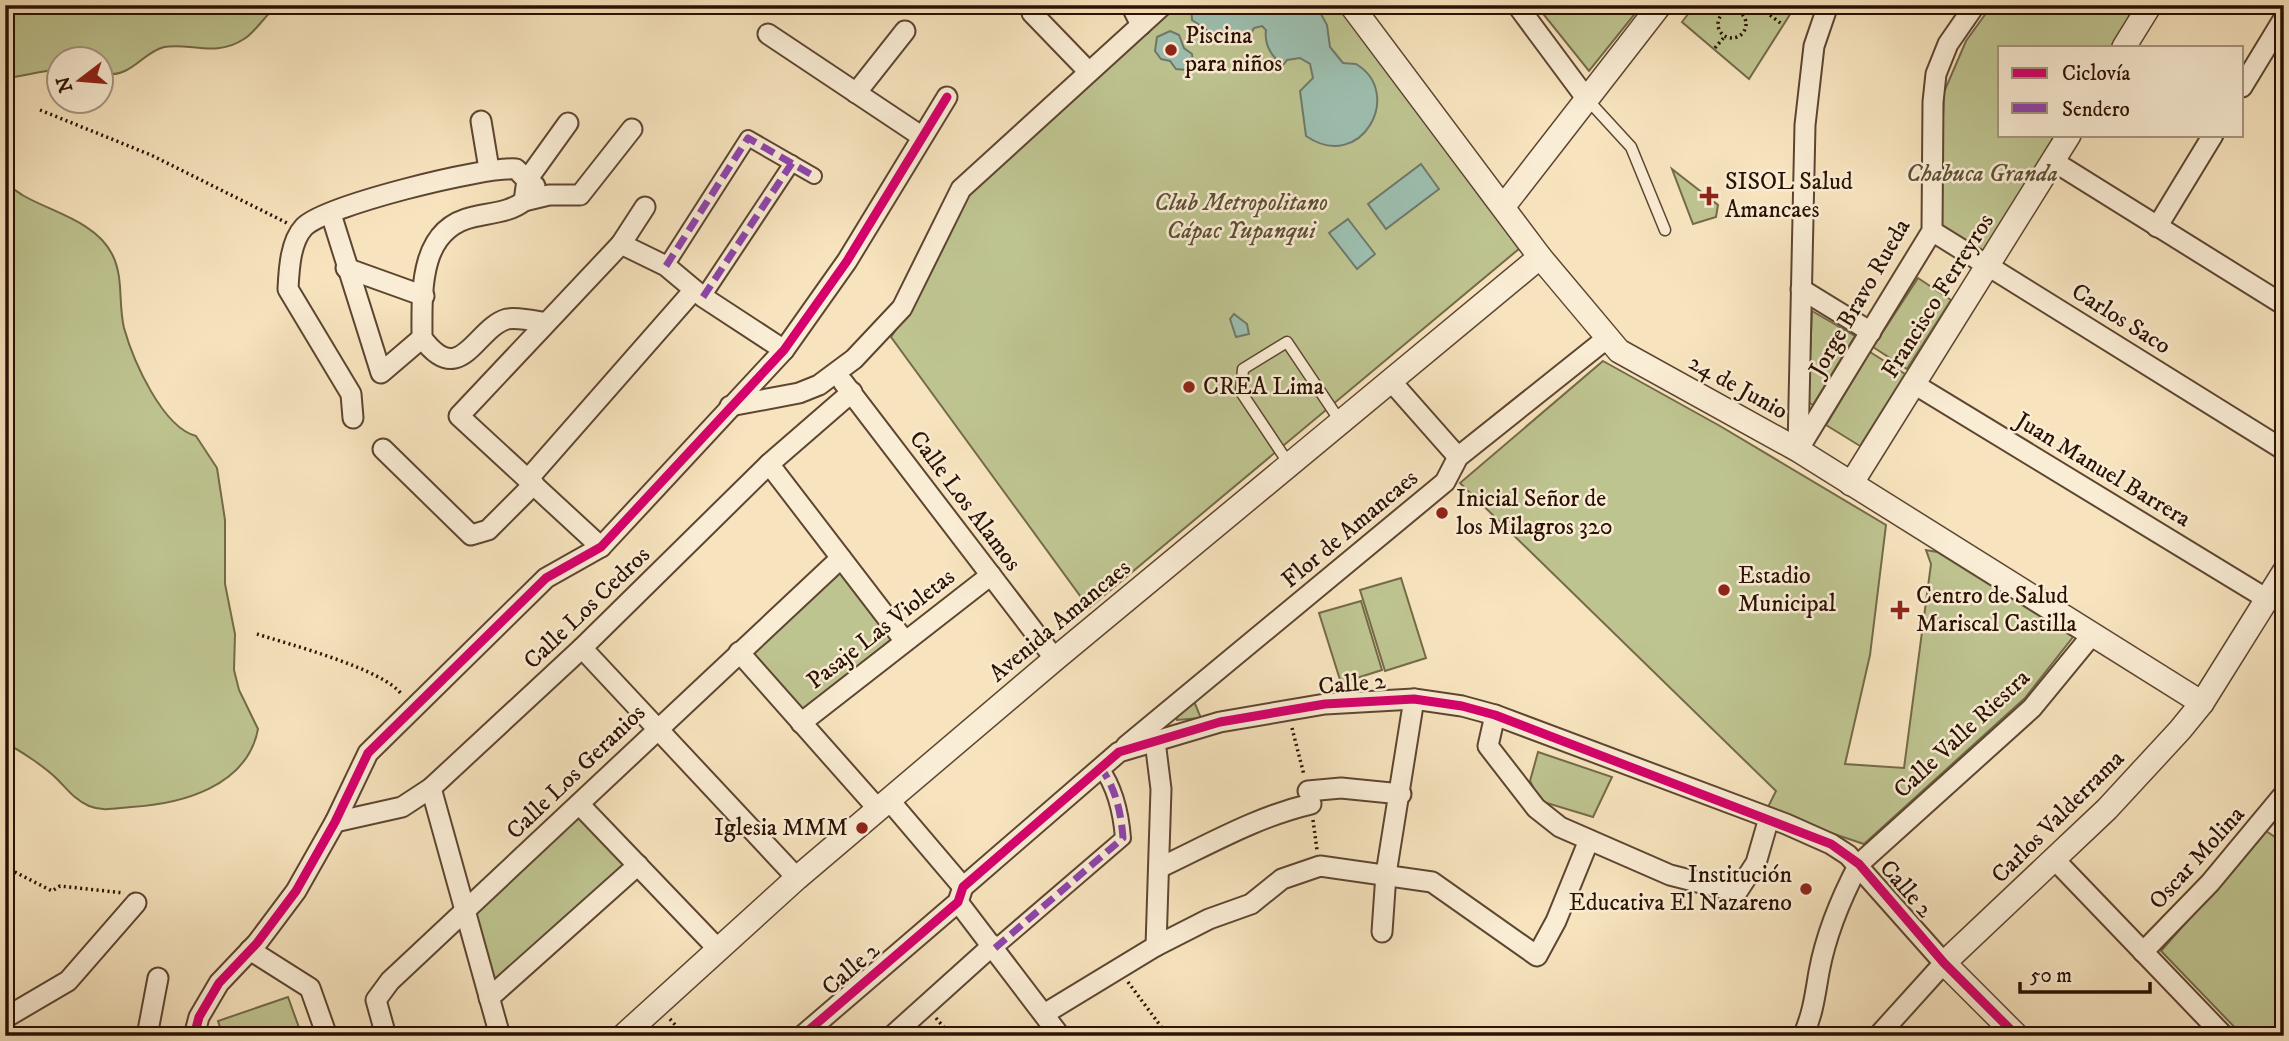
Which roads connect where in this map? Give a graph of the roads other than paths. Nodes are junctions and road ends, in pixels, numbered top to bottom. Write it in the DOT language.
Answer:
graph roads {
  1 [pos="1131,5"];
  2 [pos="1163,5"];
  3 [pos="1351,5"];
  4 [pos="1517,5"];
  5 [pos="1660,5"];
  6 [pos="1828,5"];
  7 [pos="1975,5"];
  8 [pos="2150,5"];
  9 [pos="1032,13"];
  10 [pos="2284,18"];
  11 [pos="1141,25"];
  12 [pos="905,31"];
  13 [pos="768,34"];
  14 [pos="2125,46"];
  15 [pos="1089,72"];
  16 [pos="2244,84"];
  17 [pos="856,93"];
  18 [pos="947,97"];
  19 [pos="1586,98"];
  20 [pos="481,121"];
  21 [pos="568,123"];
  22 [pos="632,129"];
  23 [pos="921,136"];
  24 [pos="2068,136"];
  25 [pos="2212,136"];
  26 [pos="2053,162"];
  27 [pos="792,163"];
  28 [pos="489,170"];
  29 [pos="814,176"];
  30 [pos="527,180"];
  31 [pos="549,195"];
  32 [pos="524,201"];
  33 [pos="645,207"];
  34 [pos="1503,207"];
  35 [pos="331,214"];
  36 [pos="2157,227"];
  37 [pos="1665,230"];
  38 [pos="1932,231"];
  39 [pos="621,244"];
  40 [pos="1540,257"];
  41 [pos="1988,265"];
  42 [pos="667,266"];
  43 [pos="346,268"];
  44 [pos="1801,289"];
  45 [pos="699,294"];
  46 [pos="424,296"];
  47 [pos="2282,300"];
  48 [pos="546,323"];
  49 [pos="1871,332"];
  50 [pos="422,338"];
  51 [pos="1606,339"];
  52 [pos="784,350"];
  53 [pos="768,369"];
  54 [pos="836,373"];
  55 [pos="1390,380"];
  56 [pos="1914,384"];
  57 [pos="852,392"];
  58 [pos="799,393"];
  59 [pos="730,406"];
  60 [pos="353,418"];
  61 [pos="1340,421"];
  62 [pos="383,449"];
  63 [pos="1798,450"];
  64 [pos="2284,450"];
  65 [pos="1458,457"];
  66 [pos="769,464"];
  67 [pos="1289,464"];
  68 [pos="531,481"];
  69 [pos="1852,484"];
  70 [pos="601,547"];
  71 [pos="841,558"];
  72 [pos="2284,572"];
  73 [pos="991,575"];
  74 [pos="2267,599"];
  75 [pos="2092,635"];
  76 [pos="904,640"];
  77 [pos="583,648"];
  78 [pos="739,652"];
  79 [pos="1055,659"];
  80 [pos="1414,699"];
  81 [pos="2202,703"];
  82 [pos="1495,715"];
  83 [pos="801,723"];
  84 [pos="656,729"];
  85 [pos="1155,741"];
  86 [pos="1119,752"];
  87 [pos="1101,768"];
  88 [pos="431,788"];
  89 [pos="1401,794"];
  90 [pos="2284,794"];
  91 [pos="579,804"];
  92 [pos="884,805"];
  93 [pos="1769,818"];
  94 [pos="335,822"];
  95 [pos="1589,840"];
  96 [pos="2055,860"];
  97 [pos="1859,864"];
  98 [pos="638,865"];
  99 [pos="1159,868"];
  100 [pos="1386,874"];
  101 [pos="797,878"];
  102 [pos="960,894"];
  103 [pos="136,903"];
  104 [pos="463,912"];
  105 [pos="1382,932"];
  106 [pos="1156,946"];
  107 [pos="994,947"];
  108 [pos="717,948"];
  109 [pos="250,950"];
  110 [pos="2143,952"];
  111 [pos="1944,963"];
  112 [pos="158,978"];
  113 [pos="489,998"];
  114 [pos="1044,1014"];
  115 [pos="5,1017"];
  116 [pos="147,1036"];
  117 [pos="194,1036"];
  118 [pos="327,1036"];
  119 [pos="386,1036"];
  120 [pos="500,1036"];
  121 [pos="623,1036"];
  122 [pos="802,1036"];
  123 [pos="892,1036"];
  124 [pos="1059,1036"];
  125 [pos="1803,1036"];
  126 [pos="1878,1036"];
  127 [pos="2017,1036"];
  128 [pos="2224,1036"];
  1 -- 11 [label="street"];
  2 -- 11 [label="street"];
  3 -- 34 [label="street, 24 de Junio"];
  4 -- 19 [label="street"];
  5 -- 19 [label="street"];
  6 -- 44 [label="street"];
  7 -- 38 [label="street, Jorge Bravo Rueda"];
  8 -- 14 [label="street"];
  9 -- 15 [label="street"];
  10 -- 16 [label="street"];
  11 -- 15 [label="street"];
  12 -- 17 [label="street"];
  13 -- 17 [label="street"];
  15 -- 54 [label="street"];
  17 -- 23 [label="street"];
  18 -- 23 [label="street"];
  19 -- 34 [label="street"];
  19 -- 37 [label="lane"];
  20 -- 28 [label="street"];
  21 -- 30 [label="street"];
  22 -- 31 [label="street"];
  23 -- 52 [label="street"];
  24 -- 26 [label="street, Francisco Ferreyros"];
  25 -- 36 [label="street"];
  26 -- 36 [label="street"];
  26 -- 41 [label="street, Francisco Ferreyros"];
  27 -- 29 [label="street"];
  27 -- 42 [label="street"];
  27 -- 45 [label="street"];
  28 -- 30 [label="street"];
  28 -- 35 [label="street"];
  30 -- 31 [label="street"];
  30 -- 32 [label="street"];
  31 -- 32 [label="street"];
  32 -- 46 [label="street"];
  33 -- 39 [label="street"];
  34 -- 40 [label="street, 24 de Junio"];
  35 -- 43 [label="street"];
  35 -- 60 [label="street"];
  36 -- 47 [label="street"];
  38 -- 41 [label="street, Carlos Saco"];
  38 -- 49 [label="street, Jorge Bravo Rueda"];
  39 -- 42 [label="street"];
  39 -- 48 [label="street"];
  40 -- 51 [label="street, 24 de Junio"];
  40 -- 55 [label="street, Avenida Amancaes"];
  41 -- 56 [label="street, Francisco Ferreyros"];
  41 -- 64 [label="street, Carlos Saco"];
  42 -- 45 [label="street"];
  43 -- 46 [label="street"];
  43 -- 50 [label="street"];
  44 -- 49 [label="street"];
  44 -- 63 [label="street"];
  45 -- 52 [label="street"];
  45 -- 68 [label="street"];
  46 -- 50 [label="street"];
  48 -- 50 [label="street"];
  48 -- 68 [label="street"];
  49 -- 63 [label="street, Jorge Bravo Rueda"];
  51 -- 63 [label="street, 24 de Junio"];
  51 -- 65 [label="street, Flor de Amancaes"];
  52 -- 53 [label="street"];
  53 -- 58 [label="street"];
  53 -- 59 [label="street"];
  54 -- 57 [label="street, Calle Los Alamos"];
  54 -- 58 [label="street"];
  55 -- 61 [label="street, Avenida Amancaes"];
  55 -- 65 [label="street"];
  56 -- 69 [label="street, Francisco Ferreyros"];
  56 -- 74 [label="street, Juan Manuel Barrera"];
  57 -- 66 [label="street, Calle Los Cedros"];
  57 -- 73 [label="street, Calle Los Alamos"];
  58 -- 59 [label="street"];
  59 -- 70 [label="street"];
  61 -- 67 [label="street, Avenida Amancaes"];
  61 -- 67 [label="lane"];
  62 -- 68 [label="street"];
  63 -- 69 [label="street, 24 de Junio"];
  65 -- 86 [label="street, Flor de Amancaes"];
  66 -- 71 [label="street"];
  66 -- 77 [label="street, Calle Los Cedros"];
  67 -- 79 [label="street, Avenida Amancaes"];
  68 -- 70 [label="street"];
  69 -- 75 [label="street, 24 de Junio"];
  70 -- 94 [label="street"];
  71 -- 76 [label="street"];
  71 -- 78 [label="street, Calle Los Geranios"];
  72 -- 74 [label="street, Carlos Valderrama"];
  73 -- 76 [label="street, Pasaje Las Violetas"];
  73 -- 79 [label="street, Calle Los Alamos"];
  74 -- 81 [label="street, Carlos Valderrama"];
  75 -- 81 [label="street, 24 de Junio"];
  75 -- 97 [label="street, Calle Valle Riestra"];
  76 -- 83 [label="street, Pasaje Las Violetas"];
  77 -- 84 [label="street"];
  77 -- 88 [label="street, Calle Los Cedros"];
  78 -- 83 [label="street"];
  78 -- 84 [label="street, Calle Los Geranios"];
  79 -- 92 [label="street, Avenida Amancaes"];
  80 -- 82 [label="street, Calle 2"];
  80 -- 85 [label="street, Calle 2"];
  80 -- 89 [label="street"];
  81 -- 96 [label="street, Carlos Valderrama"];
  82 -- 93 [label="street, Calle 2"];
  82 -- 95 [label="street"];
  83 -- 92 [label="street"];
  84 -- 91 [label="street, Calle Los Geranios"];
  84 -- 101 [label="street"];
  85 -- 86 [label="street, Calle 2"];
  85 -- 99 [label="street"];
  86 -- 87 [label="street, Calle 2"];
  87 -- 102 [label="street, Calle 2"];
  87 -- 107 [label="street"];
  88 -- 94 [label="street, Calle Los Cedros"];
  88 -- 104 [label="street"];
  89 -- 99 [label="street"];
  89 -- 100 [label="street"];
  90 -- 110 [label="street, Oscar Molina"];
  91 -- 98 [label="street"];
  91 -- 104 [label="street, Calle Los Geranios"];
  92 -- 101 [label="street, Avenida Amancaes"];
  92 -- 102 [label="street"];
  93 -- 95 [label="street"];
  93 -- 97 [label="street, Calle 2"];
  94 -- 109 [label="street"];
  95 -- 100 [label="street"];
  96 -- 110 [label="street"];
  96 -- 111 [label="street, Carlos Valderrama"];
  97 -- 111 [label="street, Calle 2"];
  97 -- 125 [label="street, Calle Valle Riestra"];
  98 -- 108 [label="street"];
  98 -- 113 [label="street"];
  99 -- 106 [label="street"];
  100 -- 105 [label="street"];
  100 -- 106 [label="street"];
  101 -- 108 [label="street, Avenida Amancaes"];
  102 -- 107 [label="street"];
  102 -- 122 [label="street, Calle 2"];
  103 -- 115 [label="street"];
  104 -- 113 [label="street"];
  104 -- 119 [label="street, Calle Los Geranios"];
  106 -- 114 [label="street"];
  107 -- 114 [label="street"];
  107 -- 123 [label="street"];
  108 -- 121 [label="street, Avenida Amancaes"];
  109 -- 117 [label="street"];
  109 -- 118 [label="street"];
  110 -- 128 [label="street"];
  111 -- 126 [label="street"];
  111 -- 127 [label="street"];
  112 -- 116 [label="street"];
  113 -- 120 [label="street"];
  114 -- 124 [label="street"];
}
